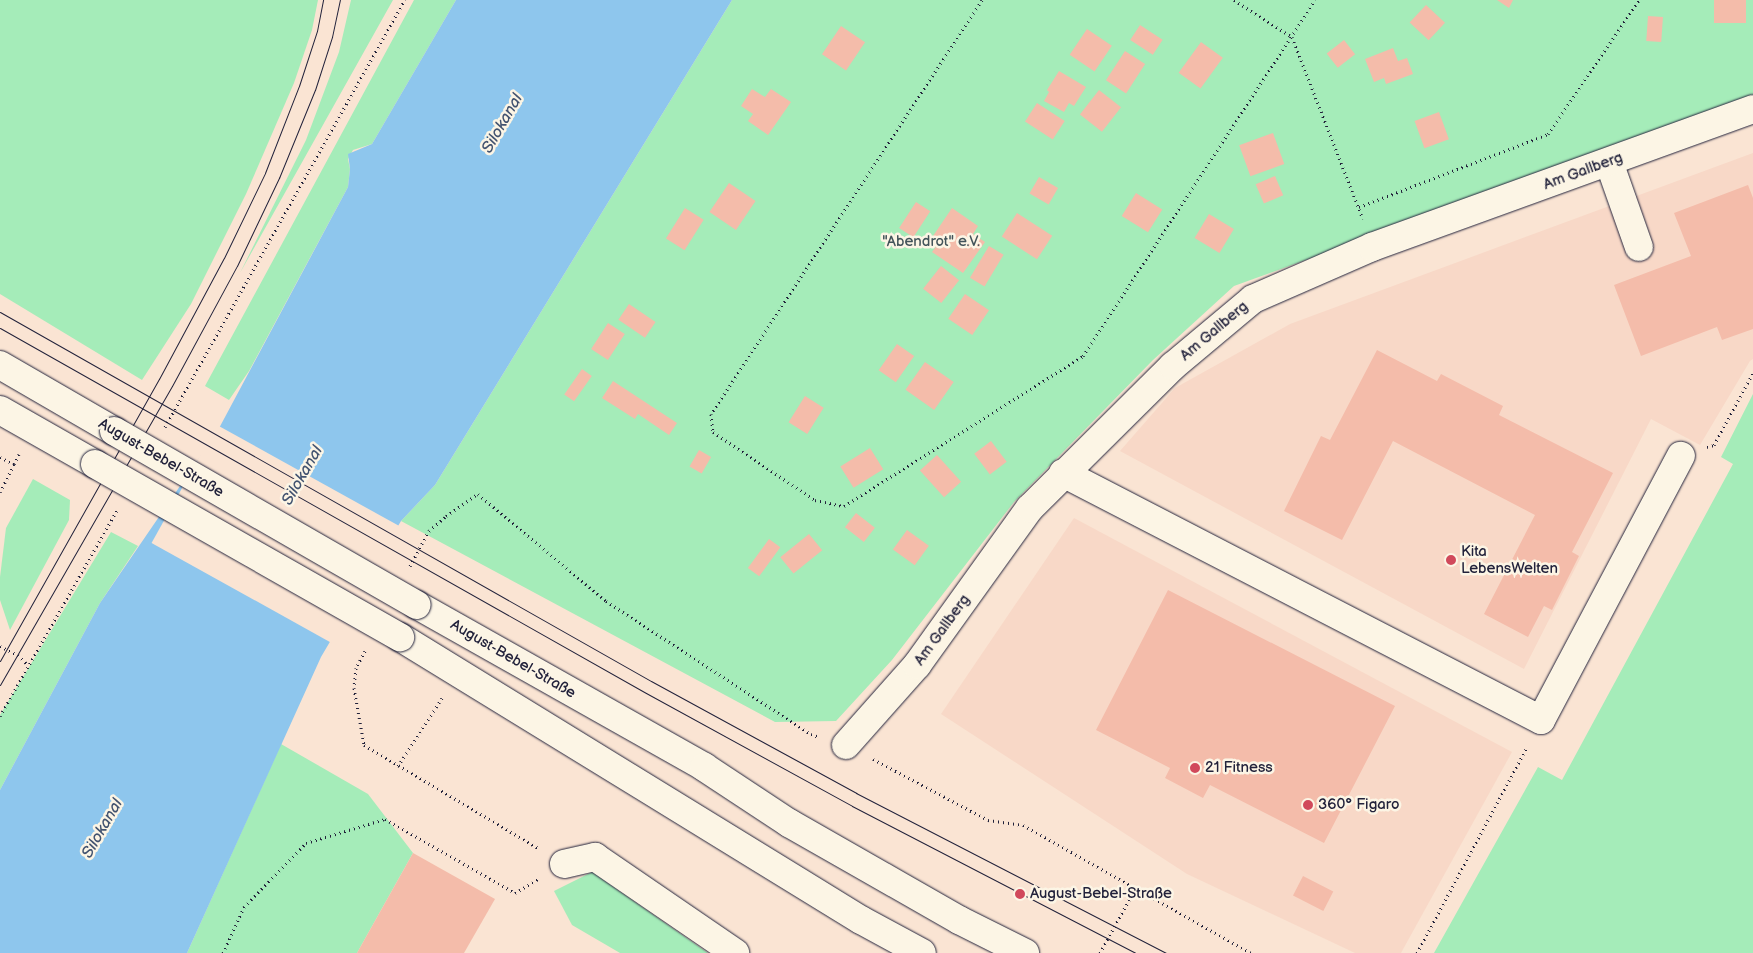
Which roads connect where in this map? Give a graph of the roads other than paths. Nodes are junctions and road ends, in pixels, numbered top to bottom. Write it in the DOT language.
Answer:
graph roads {
  1 [pos="1753,109"];
  2 [pos="1609,162"];
  3 [pos="1639,247"];
  4 [pos="0,365"];
  5 [pos="0,410"];
  6 [pos="1681,456"];
  7 [pos="1064,473"];
  8 [pos="846,745"];
  9 [pos="564,864"];
  10 [pos="735,953"];
  11 [pos="922,953"];
  12 [pos="1024,953"];
  1 -- 2 [label="main road, Am Gallberg"];
  2 -- 3 [label="main road"];
  2 -- 7 [label="main road, Am Gallberg"];
  4 -- 12 [label="main road, August-Bebel-Straße, bridge"];
  5 -- 11 [label="main road, bridge"];
  6 -- 7 [label="main road"];
  7 -- 8 [label="main road, Am Gallberg"];
  9 -- 10 [label="main road"];
}
